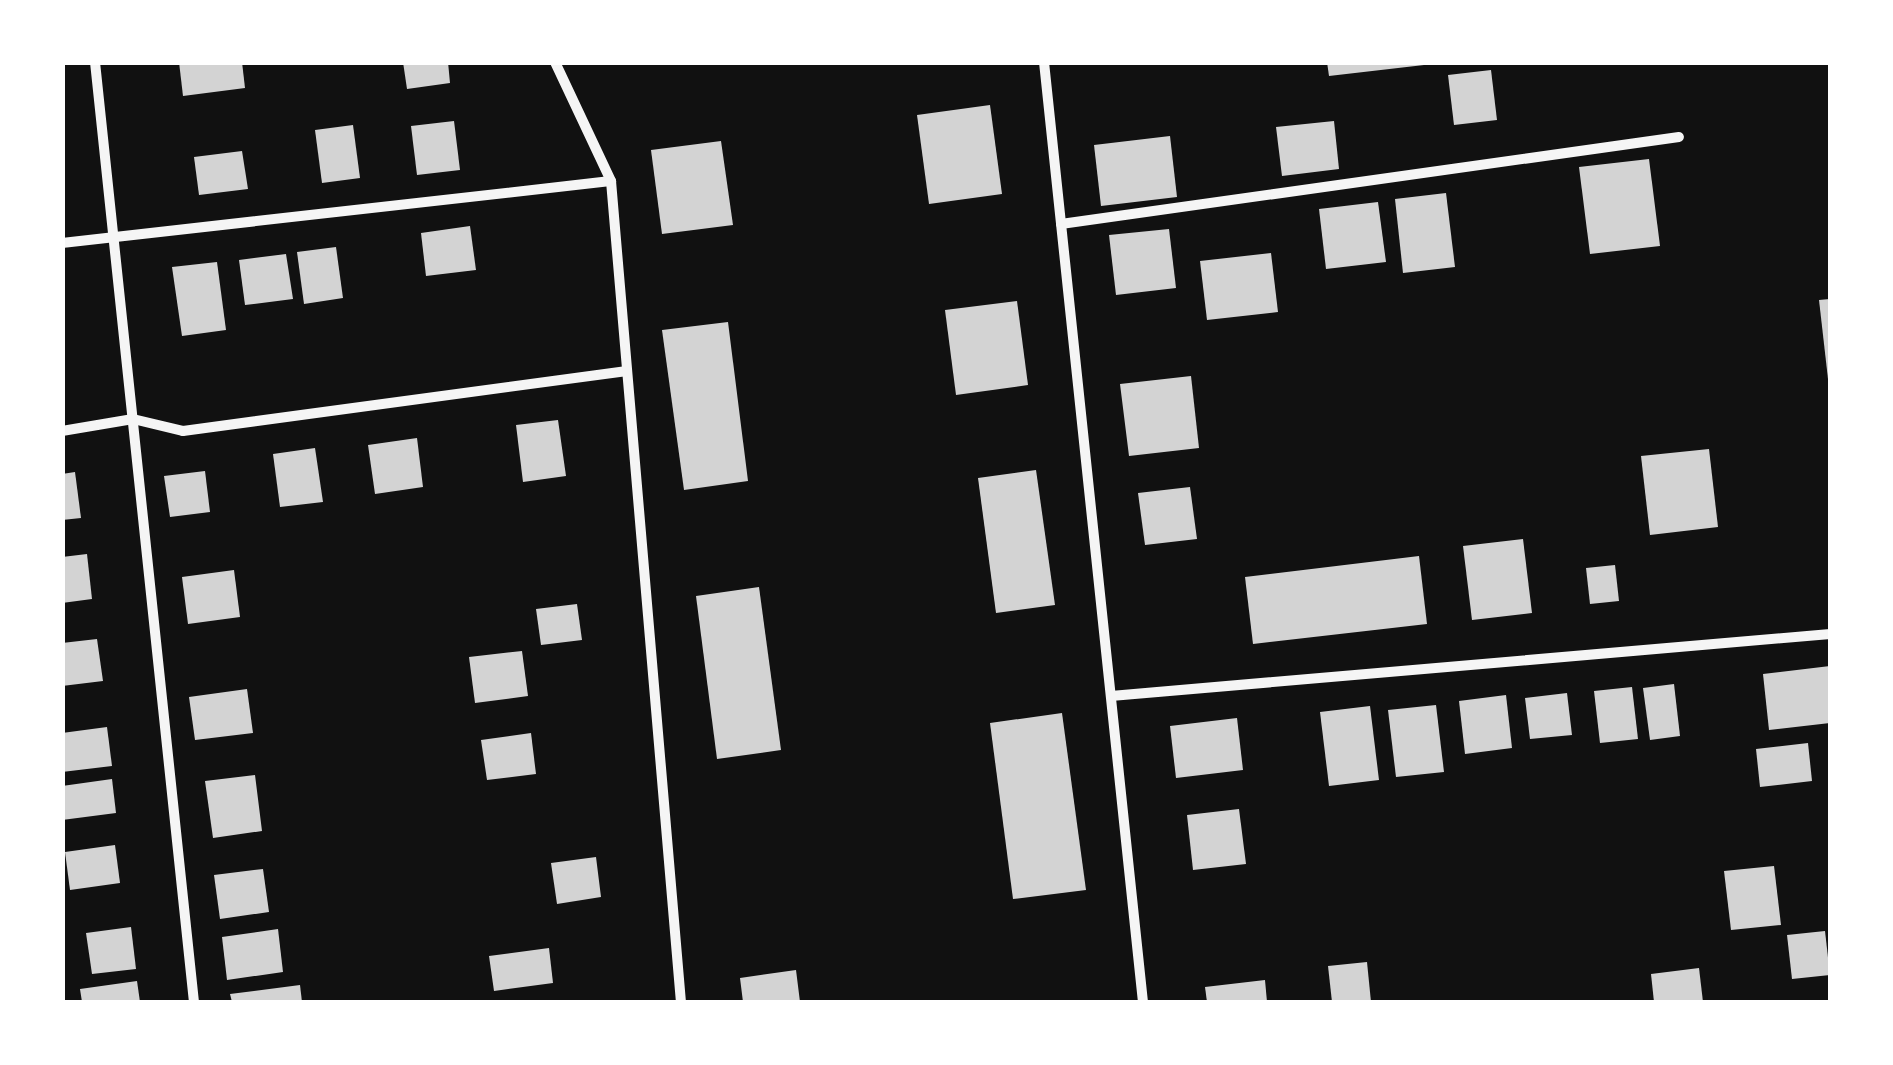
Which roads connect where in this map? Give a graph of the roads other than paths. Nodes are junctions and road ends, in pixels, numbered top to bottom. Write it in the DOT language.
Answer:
graph roads {
  1 [pos="95,62"];
  2 [pos="555,62"];
  3 [pos="1044,62"];
  4 [pos="1679,137"];
  5 [pos="611,181"];
  6 [pos="1061,224"];
  7 [pos="113,235"];
  8 [pos="62,243"];
  9 [pos="627,371"];
  10 [pos="133,420"];
  11 [pos="62,430"];
  12 [pos="1830,634"];
  13 [pos="1111,696"];
  14 [pos="194,1002"];
  15 [pos="682,1002"];
  16 [pos="1144,1002"];
  1 -- 7 [label="street"];
  2 -- 5 [label="street"];
  3 -- 6 [label="street"];
  4 -- 6 [label="street"];
  5 -- 7 [label="street"];
  5 -- 9 [label="street"];
  6 -- 13 [label="street"];
  7 -- 8 [label="street"];
  7 -- 10 [label="street"];
  9 -- 10 [label="street"];
  9 -- 15 [label="street"];
  10 -- 11 [label="street"];
  10 -- 14 [label="street"];
  12 -- 13 [label="street"];
  13 -- 16 [label="street"];
}
